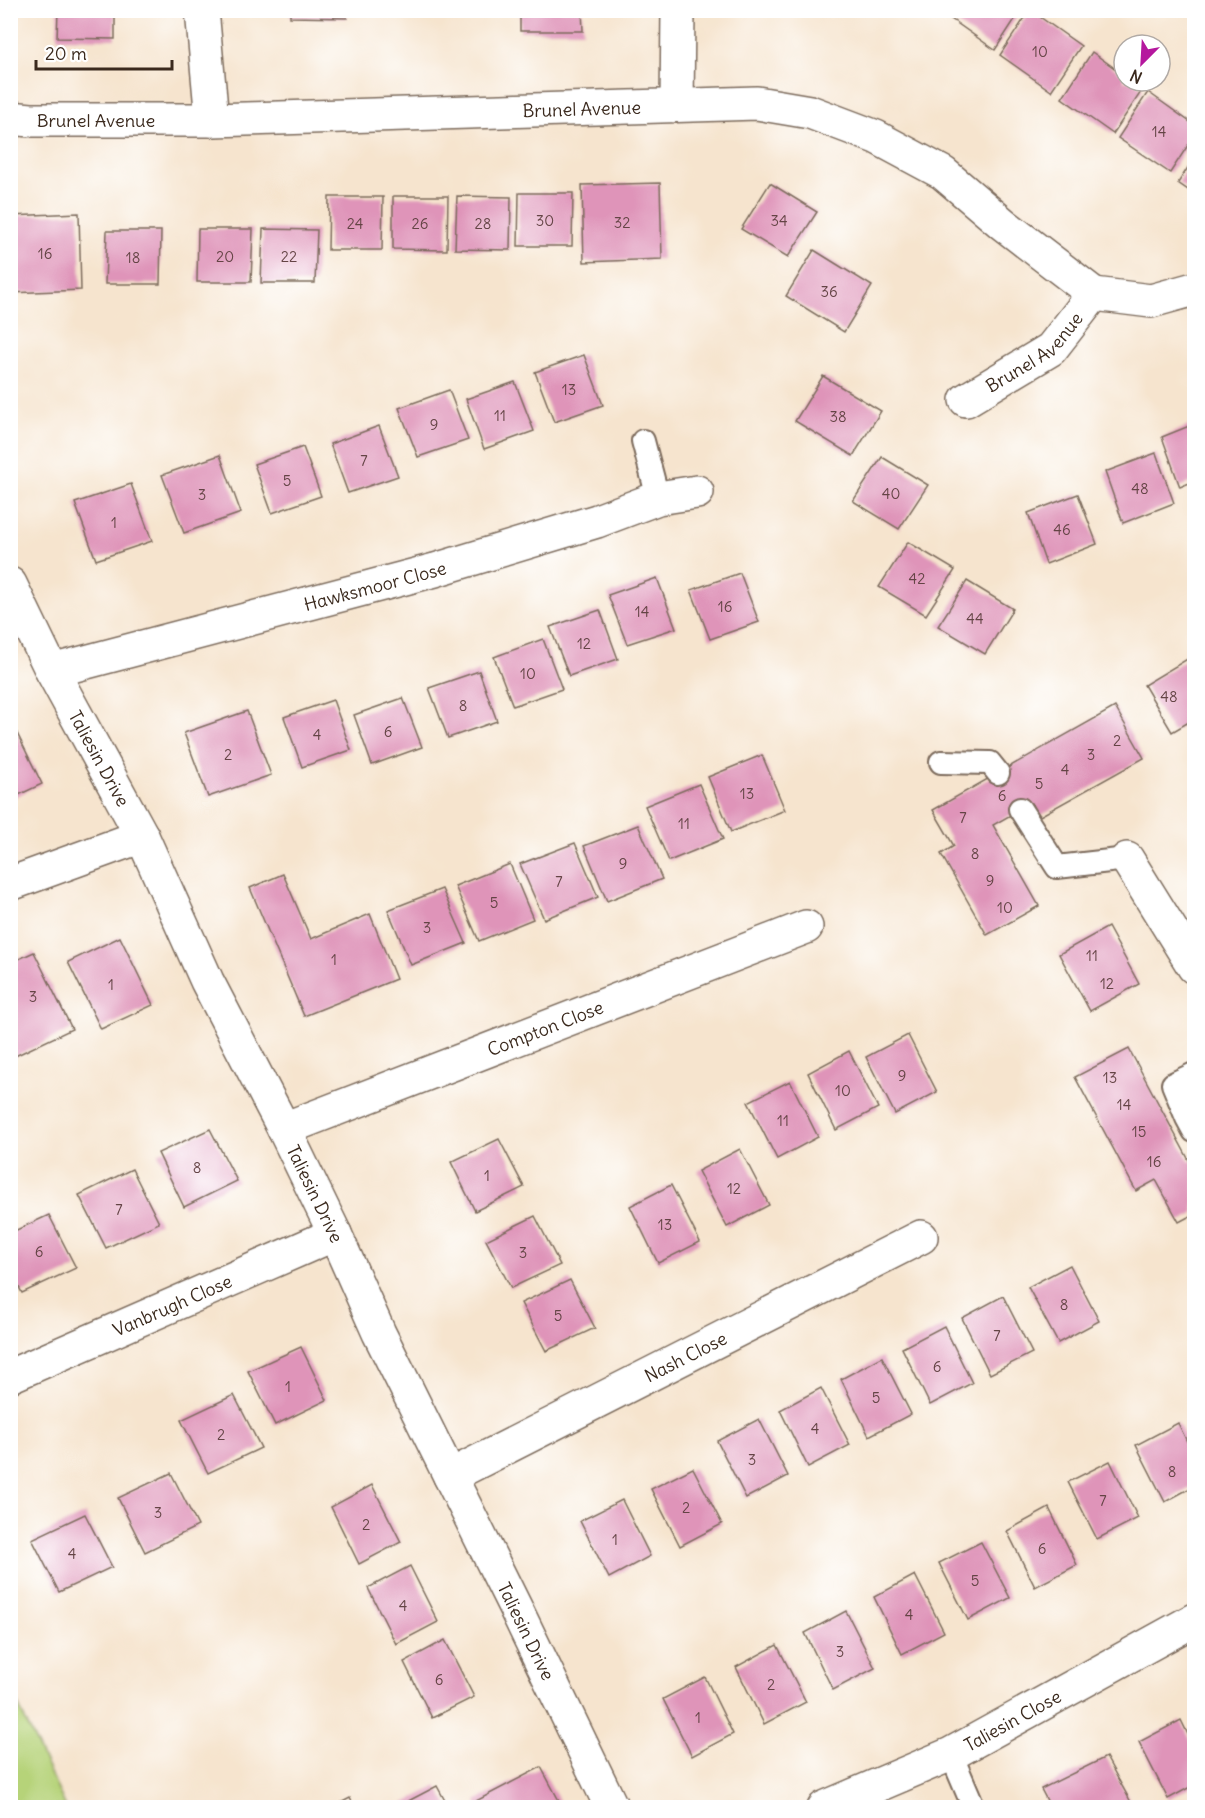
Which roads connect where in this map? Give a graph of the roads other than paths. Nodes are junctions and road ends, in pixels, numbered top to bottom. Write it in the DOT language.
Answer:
graph roads {
  1 [pos="202,10"];
  2 [pos="678,10"];
  3 [pos="677,105"];
  4 [pos="10,118"];
  5 [pos="212,120"];
  6 [pos="1194,289"];
  7 [pos="1094,294"];
  8 [pos="966,400"];
  9 [pos="643,441"];
  10 [pos="697,492"];
  11 [pos="658,498"];
  12 [pos="10,584"];
  13 [pos="52,671"];
  14 [pos="941,762"];
  15 [pos="998,773"];
  16 [pos="1020,809"];
  17 [pos="142,836"];
  18 [pos="1127,859"];
  19 [pos="10,884"];
  20 [pos="806,927"];
  21 [pos="1194,967"];
  22 [pos="1194,1074"];
  23 [pos="285,1129"];
  24 [pos="1194,1131"];
  25 [pos="335,1234"];
  26 [pos="921,1237"];
  27 [pos="10,1376"];
  28 [pos="450,1476"];
  29 [pos="1194,1620"];
  30 [pos="951,1754"];
  31 [pos="612,1808"];
  32 [pos="824,1808"];
  33 [pos="974,1808"];
  1 -- 5 [label="street"];
  2 -- 3 [label="street"];
  3 -- 5 [label="street, Brunel Avenue"];
  3 -- 7 [label="street, Brunel Avenue"];
  4 -- 5 [label="street, Brunel Avenue"];
  6 -- 7 [label="street, Brunel Avenue"];
  7 -- 8 [label="street, Brunel Avenue"];
  9 -- 11 [label="lane"];
  10 -- 11 [label="street, Hawksmoor Close"];
  11 -- 13 [label="street, Hawksmoor Close"];
  12 -- 13 [label="street, Taliesin Drive"];
  13 -- 17 [label="street, Taliesin Drive"];
  14 -- 15 [label="lane"];
  16 -- 18 [label="lane"];
  17 -- 19 [label="street"];
  17 -- 23 [label="street, Taliesin Drive"];
  18 -- 21 [label="street"];
  20 -- 23 [label="street, Compton Close"];
  22 -- 24 [label="lane"];
  23 -- 25 [label="street, Taliesin Drive"];
  25 -- 27 [label="street, Vanbrugh Close"];
  25 -- 28 [label="street, Taliesin Drive"];
  26 -- 28 [label="street, Nash Close"];
  28 -- 31 [label="street, Taliesin Drive"];
  29 -- 30 [label="street, Taliesin Close"];
  30 -- 32 [label="street, Taliesin Close"];
  30 -- 33 [label="lane"];
}
